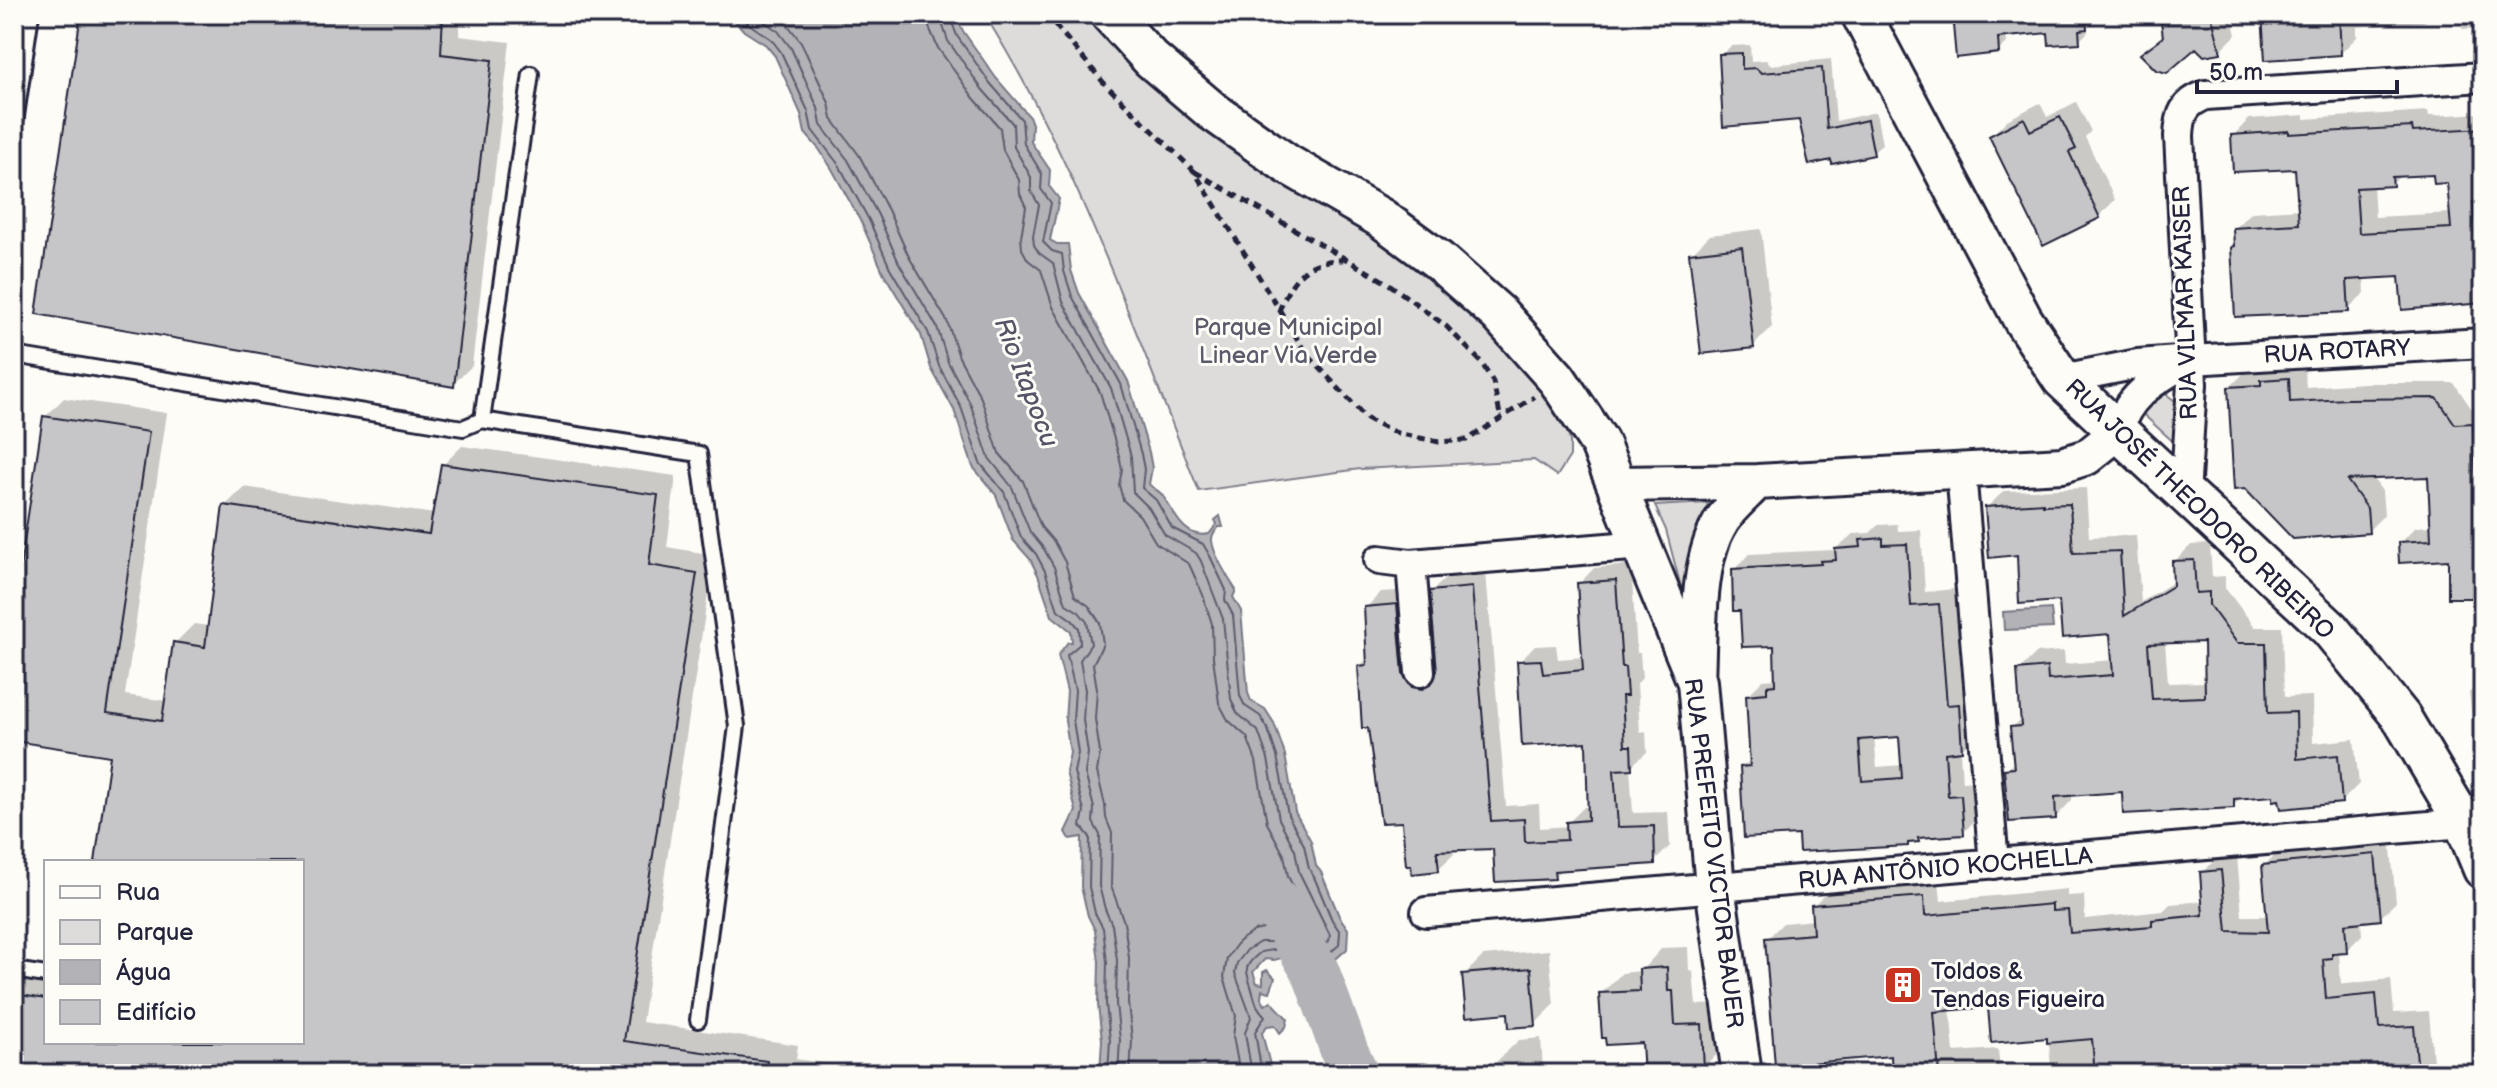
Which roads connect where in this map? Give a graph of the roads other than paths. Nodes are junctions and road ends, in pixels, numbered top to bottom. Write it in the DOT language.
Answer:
graph roads {
  1 [pos="31,14"];
  2 [pos="1110,14"];
  3 [pos="1861,14"];
  4 [pos="531,74"];
  5 [pos="2483,77"];
  6 [pos="14,129"];
  7 [pos="2483,343"];
  8 [pos="14,355"];
  9 [pos="2191,360"];
  10 [pos="2062,379"];
  11 [pos="482,420"];
  12 [pos="2118,432"];
  13 [pos="1961,471"];
  14 [pos="1757,482"];
  15 [pos="1617,484"];
  16 [pos="2185,496"];
  17 [pos="1643,545"];
  18 [pos="1379,560"];
  19 [pos="1411,564"];
  20 [pos="1420,672"];
  21 [pos="1697,682"];
  22 [pos="2464,823"];
  23 [pos="1994,864"];
  24 [pos="2483,869"];
  25 [pos="1715,887"];
  26 [pos="1426,912"];
  27 [pos="14,970"];
  28 [pos="44,975"];
  29 [pos="698,1020"];
  30 [pos="1742,1074"];
  1 -- 6 [label="lane"];
  2 -- 15 [label="main road, RUA PREFEITO VICTOR BAUER"];
  3 -- 10 [label="main road, RUA JOSÉ THEODORO RIBEIRO"];
  4 -- 11 [label="lane"];
  5 -- 9 [label="street, RUA VILMAR KAISER"];
  7 -- 9 [label="street, RUA ROTARY"];
  8 -- 11 [label="lane"];
  9 -- 10 [label="street, RUA ROTARY"];
  9 -- 12 [label="street, RUA ROTARY"];
  9 -- 16 [label="street, RUA VILMAR KAISER"];
  10 -- 12 [label="main road, RUA JOSÉ THEODORO RIBEIRO"];
  11 -- 29 [label="lane"];
  12 -- 13 [label="street"];
  12 -- 16 [label="main road, RUA JOSÉ THEODORO RIBEIRO"];
  13 -- 14 [label="street"];
  13 -- 23 [label="street"];
  14 -- 15 [label="street"];
  14 -- 21 [label="street"];
  15 -- 17 [label="main road, RUA PREFEITO VICTOR BAUER"];
  16 -- 22 [label="main road, RUA JOSÉ THEODORO RIBEIRO"];
  17 -- 19 [label="street"];
  17 -- 21 [label="main road, RUA PREFEITO VICTOR BAUER"];
  18 -- 19 [label="street"];
  19 -- 20 [label="street"];
  21 -- 25 [label="main road, RUA PREFEITO VICTOR BAUER"];
  22 -- 23 [label="street, RUA ANTÔNIO KOCHELLA"];
  22 -- 24 [label="main road, RUA JOSÉ THEODORO RIBEIRO"];
  23 -- 25 [label="street, RUA ANTÔNIO KOCHELLA"];
  25 -- 26 [label="street, RUA ANTÔNIO KOCHELLA"];
  25 -- 30 [label="main road, RUA PREFEITO VICTOR BAUER"];
  27 -- 28 [label="lane"];
}
